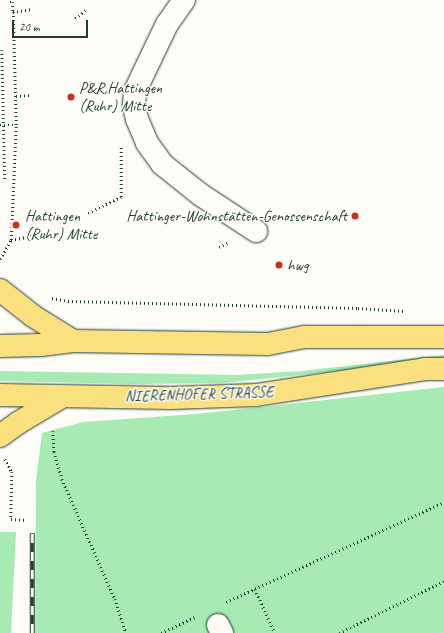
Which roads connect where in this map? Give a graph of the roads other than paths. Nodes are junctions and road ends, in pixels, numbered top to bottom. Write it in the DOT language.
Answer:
graph roads {
  1 [pos="184,0"];
  2 [pos="256,231"];
  3 [pos="0,290"];
  4 [pos="444,337"];
  5 [pos="73,341"];
  6 [pos="0,346"];
  7 [pos="444,369"];
  8 [pos="0,395"];
  9 [pos="64,396"];
  10 [pos="1,445"];
  1 -- 2 [label="street"];
  3 -- 5 [label="main road"];
  4 -- 5 [label="main road"];
  5 -- 6 [label="main road"];
  7 -- 9 [label="main road, NIERENHOFER STRASSE"];
  8 -- 9 [label="main road, NIERENHOFER STRASSE"];
  9 -- 10 [label="main road"];
}
